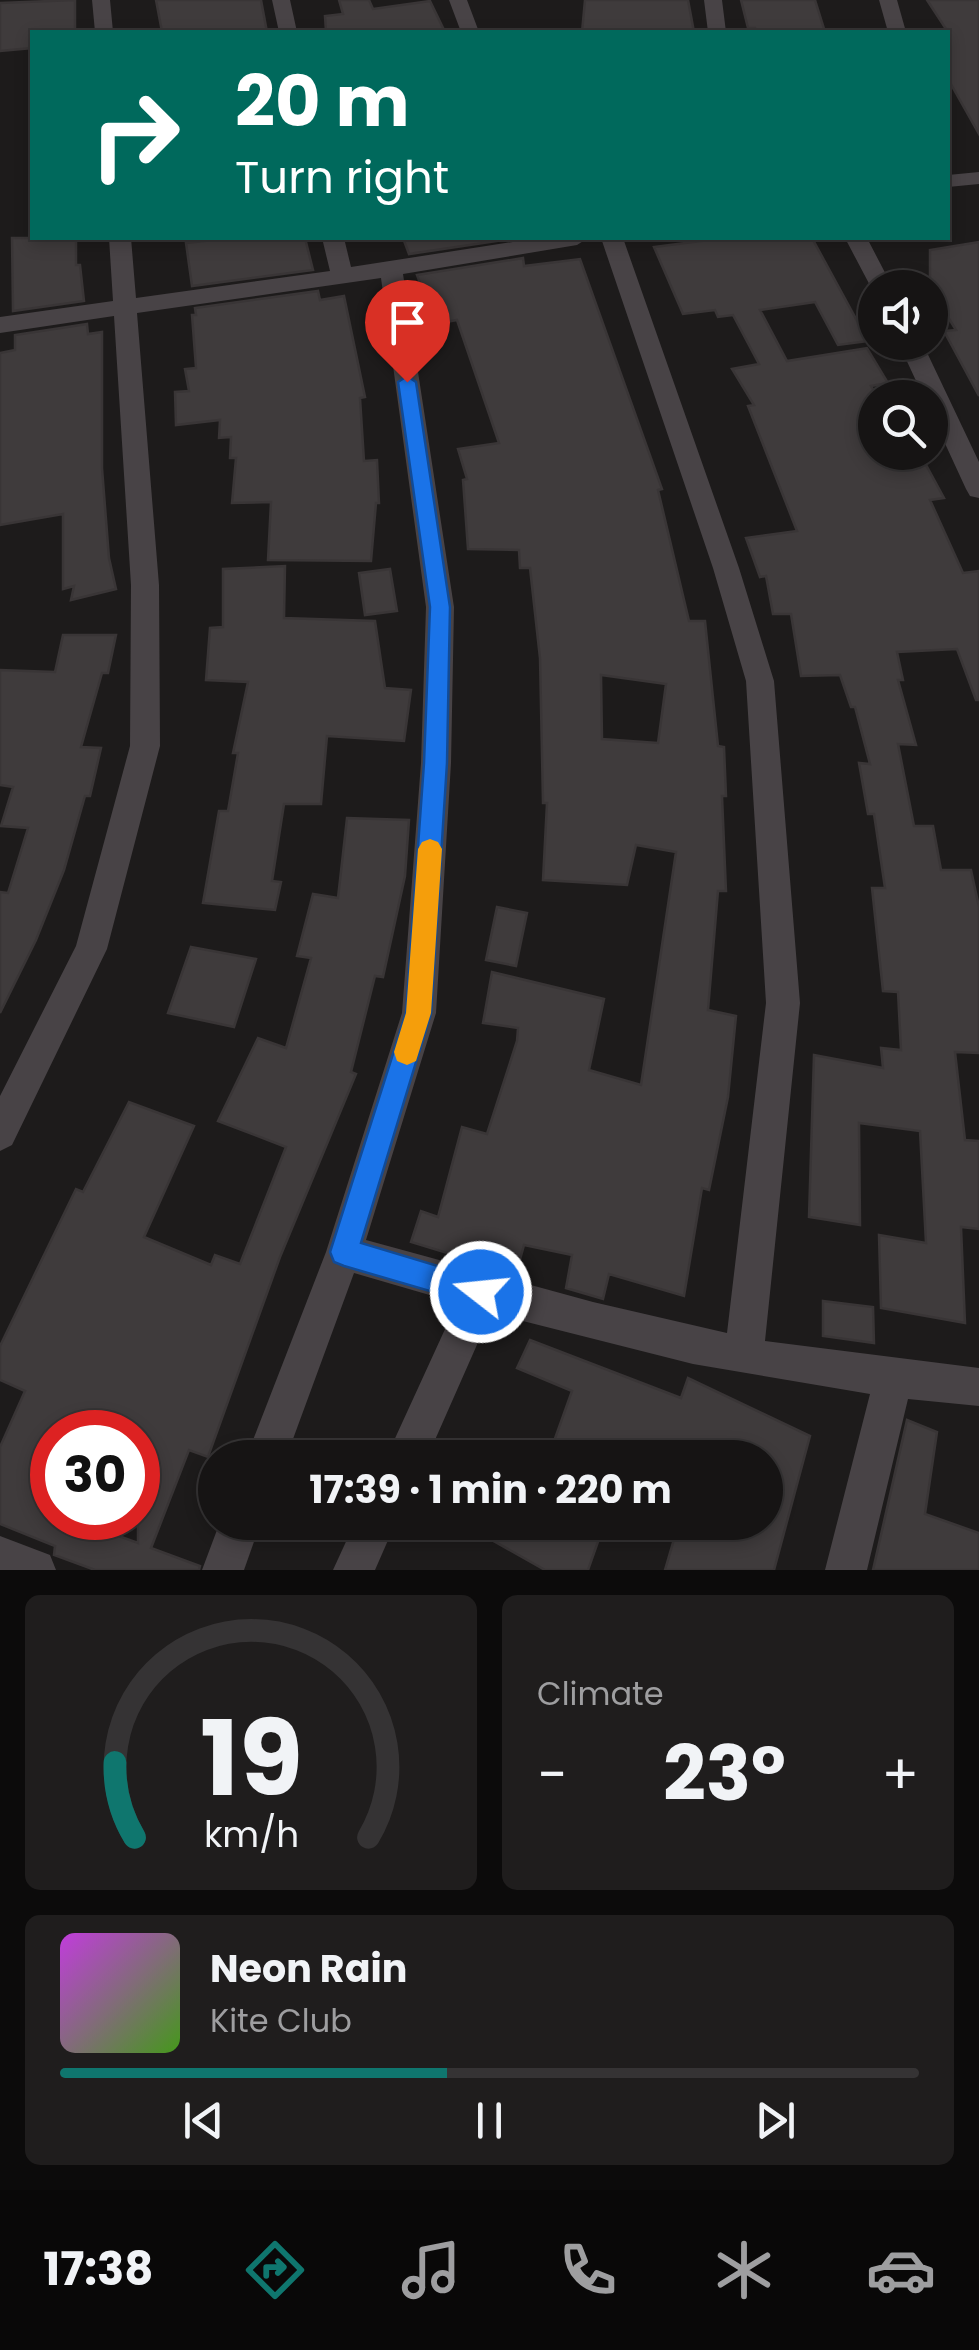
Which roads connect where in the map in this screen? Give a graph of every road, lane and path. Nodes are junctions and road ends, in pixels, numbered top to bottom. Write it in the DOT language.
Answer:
graph roads {
  1 [pos="101,0"];
  2 [pos="281,0"];
  3 [pos="458,0"];
  4 [pos="713,0"];
  5 [pos="888,0"];
  6 [pos="104,30"];
  7 [pos="288,30"];
  8 [pos="469,30"];
  9 [pos="717,30"];
  10 [pos="896,30"];
  11 [pos="979,178"];
  12 [pos="950,180"];
  13 [pos="120,240"];
  14 [pos="334,240"];
  15 [pos="548,240"];
  16 [pos="613,240"];
  17 [pos="857,240"];
  18 [pos="391,269"];
  19 [pos="873,270"];
  20 [pos="342,275"];
  21 [pos="125,308"];
  22 [pos="0,325"];
  23 [pos="918,360"];
  24 [pos="979,489"];
  25 [pos="0,1132"];
  26 [pos="344,1252"];
  27 [pos="481,1292"];
  28 [pos="744,1356"];
  29 [pos="894,1379"];
  30 [pos="979,1386"];
  31 [pos="273,1440"];
  32 [pos="414,1440"];
  33 [pos="234,1540"];
  34 [pos="368,1540"];
  35 [pos="0,1557"];
  36 [pos="35,1570"];
  37 [pos="223,1570"];
  38 [pos="354,1570"];
  39 [pos="846,1570"];
  1 -- 6 [label="street"];
  2 -- 7 [label="street"];
  3 -- 8 [label="street"];
  4 -- 9 [label="street"];
  5 -- 10 [label="street"];
  11 -- 12 [label="street"];
  13 -- 21 [label="street"];
  14 -- 20 [label="street"];
  15 -- 18 [label="street"];
  16 -- 28 [label="street"];
  17 -- 19 [label="street"];
  18 -- 20 [label="street"];
  18 -- 26 [label="street"];
  20 -- 21 [label="street"];
  21 -- 22 [label="street"];
  21 -- 25 [label="street"];
  23 -- 24 [label="street"];
  26 -- 27 [label="street"];
  26 -- 31 [label="street"];
  27 -- 28 [label="street"];
  27 -- 32 [label="street"];
  28 -- 29 [label="street"];
  29 -- 30 [label="street"];
  29 -- 39 [label="street"];
  33 -- 37 [label="street"];
  34 -- 38 [label="street"];
  35 -- 36 [label="street"];
}
